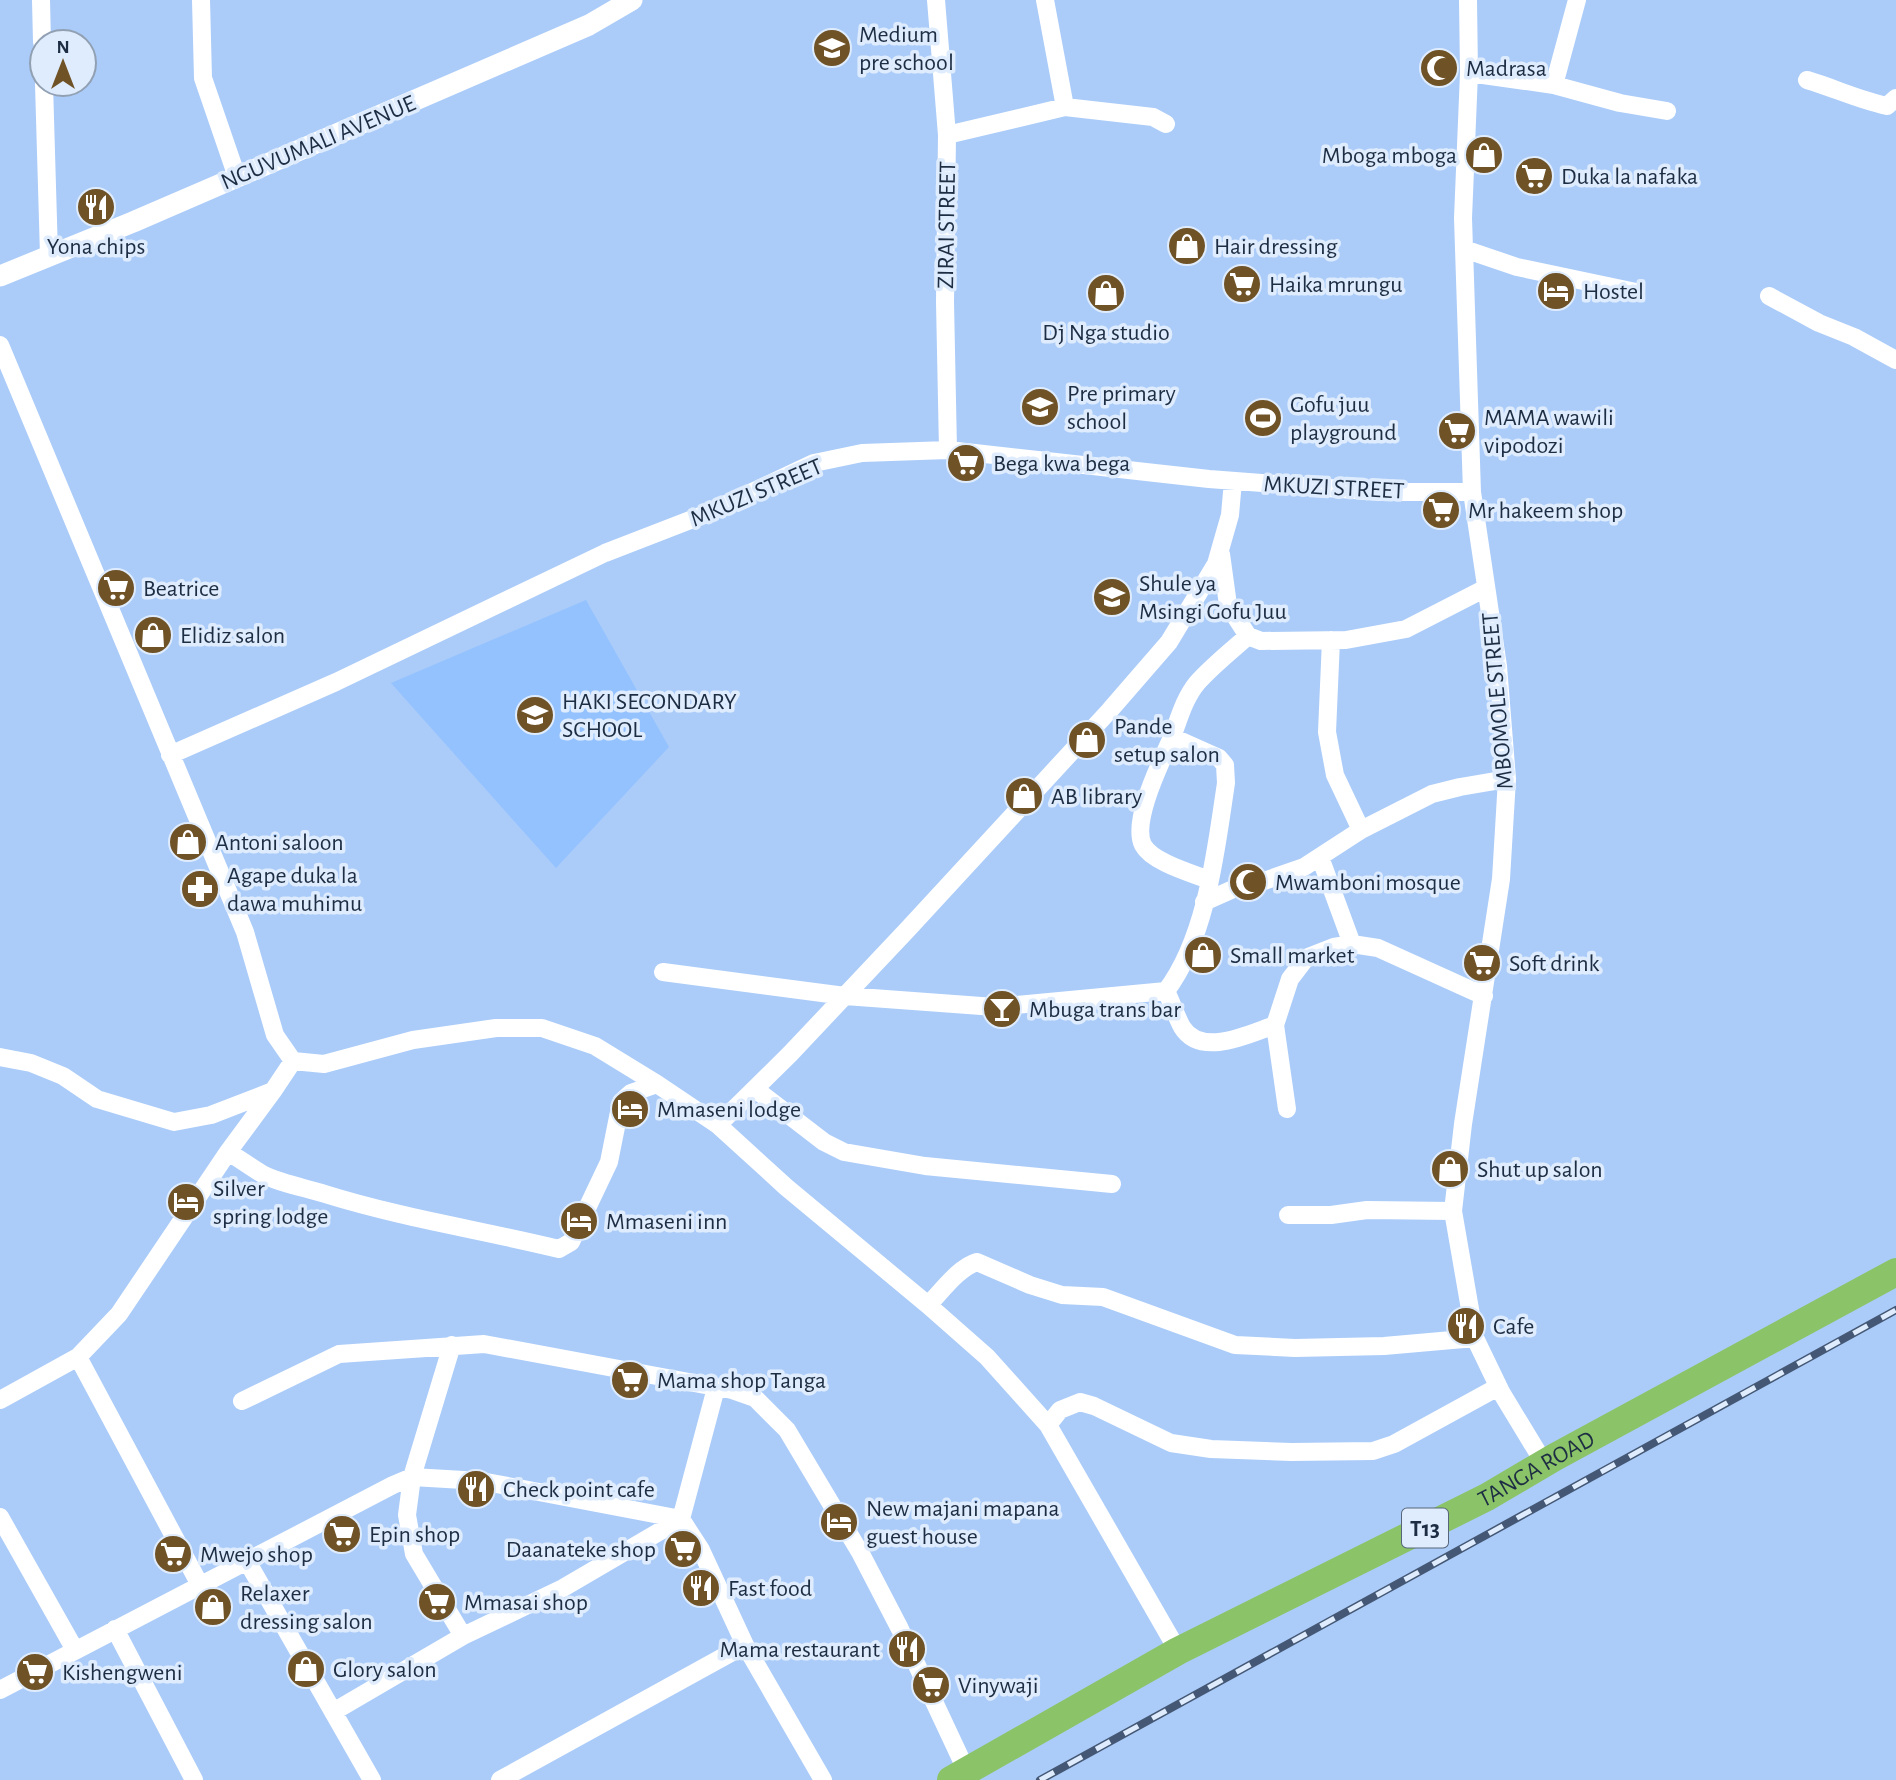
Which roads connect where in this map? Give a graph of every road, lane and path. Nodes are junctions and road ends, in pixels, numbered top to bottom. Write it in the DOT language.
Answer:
graph roads {
  1 [pos="41,0"];
  2 [pos="201,0"];
  3 [pos="632,0"];
  4 [pos="936,0"];
  5 [pos="1045,0"];
  6 [pos="1468,0"];
  7 [pos="1577,0"];
  8 [pos="42,28"];
  9 [pos="1469,73"];
  10 [pos="1807,80"];
  11 [pos="1554,85"];
  12 [pos="44,98"];
  13 [pos="1896,98"];
  14 [pos="1065,107"];
  15 [pos="1667,111"];
  16 [pos="1166,124"];
  17 [pos="947,135"];
  18 [pos="237,177"];
  19 [pos="1464,249"];
  20 [pos="49,255"];
  21 [pos="0,275"];
  22 [pos="1636,292"];
  23 [pos="1769,296"];
  24 [pos="0,345"];
  25 [pos="1896,360"];
  26 [pos="948,450"];
  27 [pos="1233,481"];
  28 [pos="1472,492"];
  29 [pos="1221,547"];
  30 [pos="1486,588"];
  31 [pos="1248,636"];
  32 [pos="1331,640"];
  33 [pos="1172,737"];
  34 [pos="170,755"];
  35 [pos="1507,779"];
  36 [pos="1361,830"];
  37 [pos="1320,858"];
  38 [pos="1209,880"];
  39 [pos="1204,902"];
  40 [pos="1352,944"];
  41 [pos="663,972"];
  42 [pos="1166,991"];
  43 [pos="845,996"];
  44 [pos="1484,996"];
  45 [pos="1275,1025"];
  46 [pos="0,1057"];
  47 [pos="293,1061"];
  48 [pos="656,1084"];
  49 [pos="755,1089"];
  50 [pos="273,1091"];
  51 [pos="1287,1109"];
  52 [pos="718,1125"];
  53 [pos="228,1152"];
  54 [pos="1112,1184"];
  55 [pos="1453,1210"];
  56 [pos="1288,1215"];
  57 [pos="1896,1272"];
  58 [pos="928,1305"];
  59 [pos="1475,1338"];
  60 [pos="452,1345"];
  61 [pos="78,1357"];
  62 [pos="1498,1387"];
  63 [pos="716,1388"];
  64 [pos="0,1400"];
  65 [pos="242,1401"];
  66 [pos="1048,1425"];
  67 [pos="1544,1463"];
  68 [pos="412,1477"];
  69 [pos="0,1517"];
  70 [pos="681,1519"];
  71 [pos="247,1561"];
  72 [pos="200,1585"];
  73 [pos="115,1629"];
  74 [pos="463,1636"];
  75 [pos="746,1646"];
  76 [pos="75,1650"];
  77 [pos="1178,1651"];
  78 [pos="0,1690"];
  79 [pos="333,1712"];
  80 [pos="959,1776"];
  81 [pos="194,1780"];
  82 [pos="372,1780"];
  83 [pos="500,1780"];
  84 [pos="823,1780"];
  1 -- 8 [label="street"];
  2 -- 18 [label="street"];
  3 -- 18 [label="street, NGUVUMALI AVENUE"];
  4 -- 17 [label="street, ZIRAI STREET"];
  5 -- 14 [label="street"];
  6 -- 9 [label="street, MBOMOLE STREET"];
  7 -- 11 [label="street"];
  9 -- 11 [label="street"];
  9 -- 19 [label="street, MBOMOLE STREET"];
  10 -- 13 [label="street"];
  11 -- 15 [label="street"];
  12 -- 20 [label="street"];
  14 -- 16 [label="street"];
  14 -- 17 [label="street"];
  17 -- 26 [label="street, ZIRAI STREET"];
  18 -- 20 [label="street, NGUVUMALI AVENUE"];
  19 -- 22 [label="street"];
  19 -- 28 [label="street, MBOMOLE STREET"];
  20 -- 21 [label="street, NGUVUMALI AVENUE"];
  23 -- 25 [label="street"];
  24 -- 34 [label="street"];
  26 -- 27 [label="street, MKUZI STREET"];
  26 -- 34 [label="street, MKUZI STREET"];
  27 -- 28 [label="street, MKUZI STREET"];
  27 -- 29 [label="street"];
  28 -- 30 [label="street, MBOMOLE STREET"];
  29 -- 31 [label="street"];
  29 -- 43 [label="street"];
  30 -- 32 [label="street"];
  30 -- 35 [label="street, MBOMOLE STREET"];
  31 -- 32 [label="street"];
  31 -- 33 [label="street"];
  32 -- 36 [label="street"];
  33 -- 38 [label="street"];
  33 -- 38 [label="street"];
  34 -- 47 [label="street"];
  35 -- 36 [label="street"];
  35 -- 44 [label="street, MBOMOLE STREET"];
  36 -- 37 [label="street"];
  37 -- 39 [label="street"];
  37 -- 40 [label="street"];
  38 -- 39 [label="street"];
  39 -- 42 [label="street"];
  40 -- 44 [label="street"];
  40 -- 45 [label="street"];
  41 -- 43 [label="street"];
  42 -- 43 [label="street"];
  42 -- 45 [label="street"];
  43 -- 49 [label="street"];
  44 -- 55 [label="street, MBOMOLE STREET"];
  45 -- 51 [label="street"];
  46 -- 50 [label="street"];
  47 -- 48 [label="street"];
  47 -- 50 [label="street"];
  48 -- 52 [label="street"];
  48 -- 53 [label="street"];
  49 -- 52 [label="street"];
  49 -- 54 [label="street"];
  50 -- 53 [label="street"];
  52 -- 58 [label="street"];
  53 -- 61 [label="street"];
  55 -- 56 [label="street"];
  55 -- 59 [label="street, MBOMOLE STREET"];
  57 -- 67 [label="highway, TANGA ROAD / T13"];
  58 -- 59 [label="street"];
  58 -- 66 [label="street"];
  59 -- 62 [label="street, MBOMOLE STREET"];
  60 -- 63 [label="street"];
  60 -- 65 [label="street"];
  60 -- 68 [label="street"];
  61 -- 64 [label="street"];
  61 -- 72 [label="street"];
  62 -- 66 [label="street"];
  62 -- 67 [label="street, MBOMOLE STREET"];
  63 -- 70 [label="street"];
  63 -- 80 [label="street"];
  66 -- 77 [label="street"];
  67 -- 77 [label="highway, TANGA ROAD / T13"];
  68 -- 70 [label="street"];
  68 -- 71 [label="street"];
  68 -- 74 [label="street"];
  69 -- 76 [label="street"];
  70 -- 74 [label="street"];
  70 -- 75 [label="street"];
  71 -- 72 [label="street"];
  71 -- 79 [label="street"];
  72 -- 73 [label="street"];
  73 -- 76 [label="street"];
  73 -- 81 [label="street"];
  74 -- 79 [label="street"];
  75 -- 83 [label="street"];
  75 -- 84 [label="street"];
  76 -- 78 [label="street"];
  77 -- 80 [label="highway, TANGA ROAD / T13"];
  79 -- 82 [label="street"];
}
